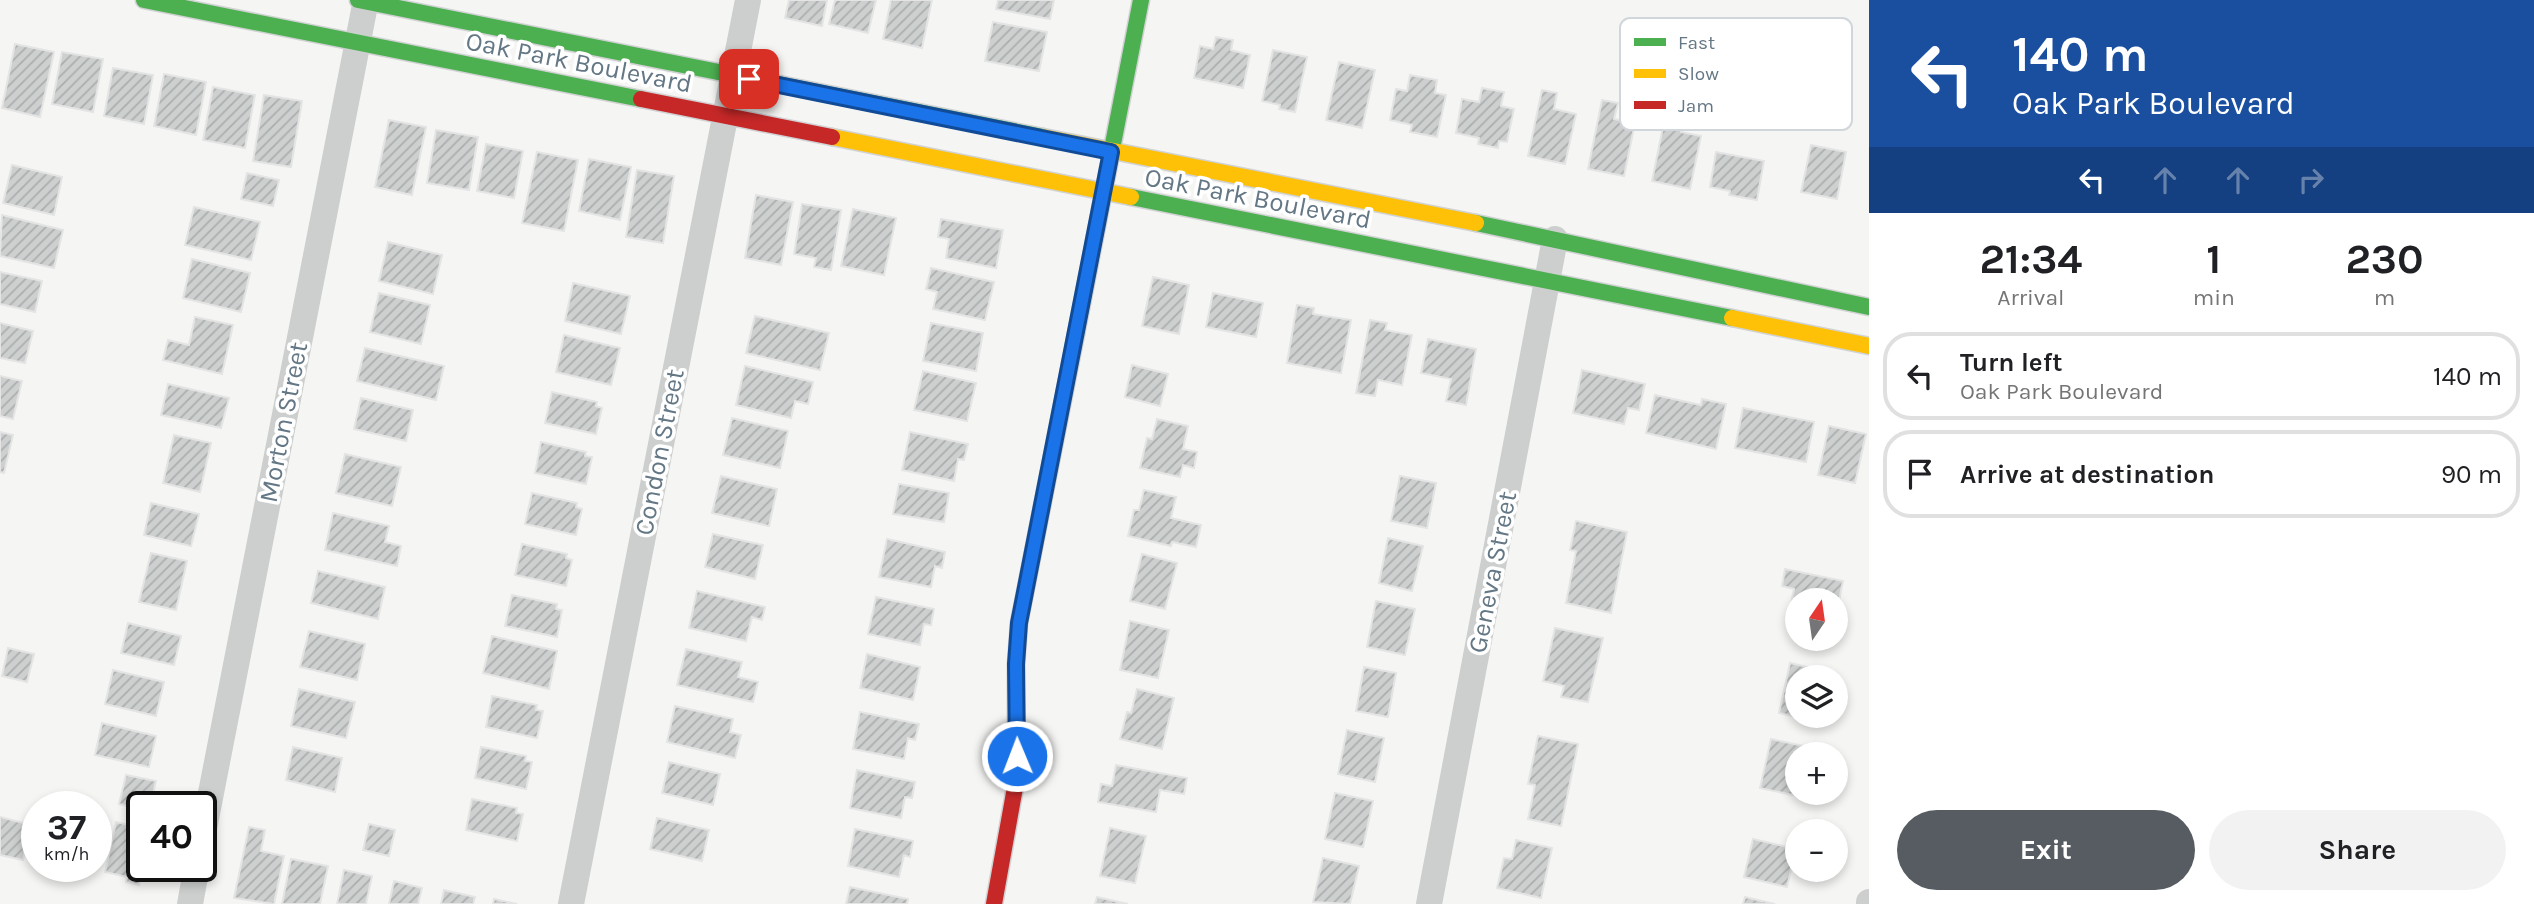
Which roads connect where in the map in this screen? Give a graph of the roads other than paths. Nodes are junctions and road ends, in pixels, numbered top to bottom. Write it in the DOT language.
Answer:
graph roads {
  1 [pos="144,0"];
  2 [pos="363,0"];
  3 [pos="748,0"];
  4 [pos="1141,0"];
  5 [pos="358,42"];
  6 [pos="733,76"];
  7 [pos="726,116"];
  8 [pos="1111,152"];
  9 [pos="1103,191"];
  10 [pos="1555,239"];
  11 [pos="1547,279"];
  12 [pos="1869,307"];
  13 [pos="1869,346"];
  14 [pos="211,791"];
  15 [pos="194,882"];
  16 [pos="190,904"];
  17 [pos="571,904"];
  18 [pos="995,904"];
  19 [pos="1429,904"];
  1 -- 5 [label="street, Oak Park Boulevard"];
  2 -- 5 [label="street, Morton Street"];
  2 -- 6 [label="street, Oak Park Boulevard"];
  3 -- 6 [label="street, Condon Street"];
  4 -- 8 [label="street"];
  5 -- 7 [label="street, Oak Park Boulevard"];
  5 -- 14 [label="street, Morton Street"];
  6 -- 7 [label="street, Condon Street"];
  6 -- 8 [label="street, Oak Park Boulevard"];
  7 -- 9 [label="street, Oak Park Boulevard"];
  7 -- 17 [label="street, Condon Street"];
  8 -- 9 [label="street"];
  8 -- 10 [label="street, Oak Park Boulevard"];
  9 -- 11 [label="street, Oak Park Boulevard"];
  9 -- 18 [label="street"];
  10 -- 11 [label="street, Geneva Street"];
  10 -- 12 [label="street, Oak Park Boulevard"];
  11 -- 13 [label="street, Oak Park Boulevard"];
  11 -- 19 [label="street, Geneva Street"];
  15 -- 16 [label="street"];
}
